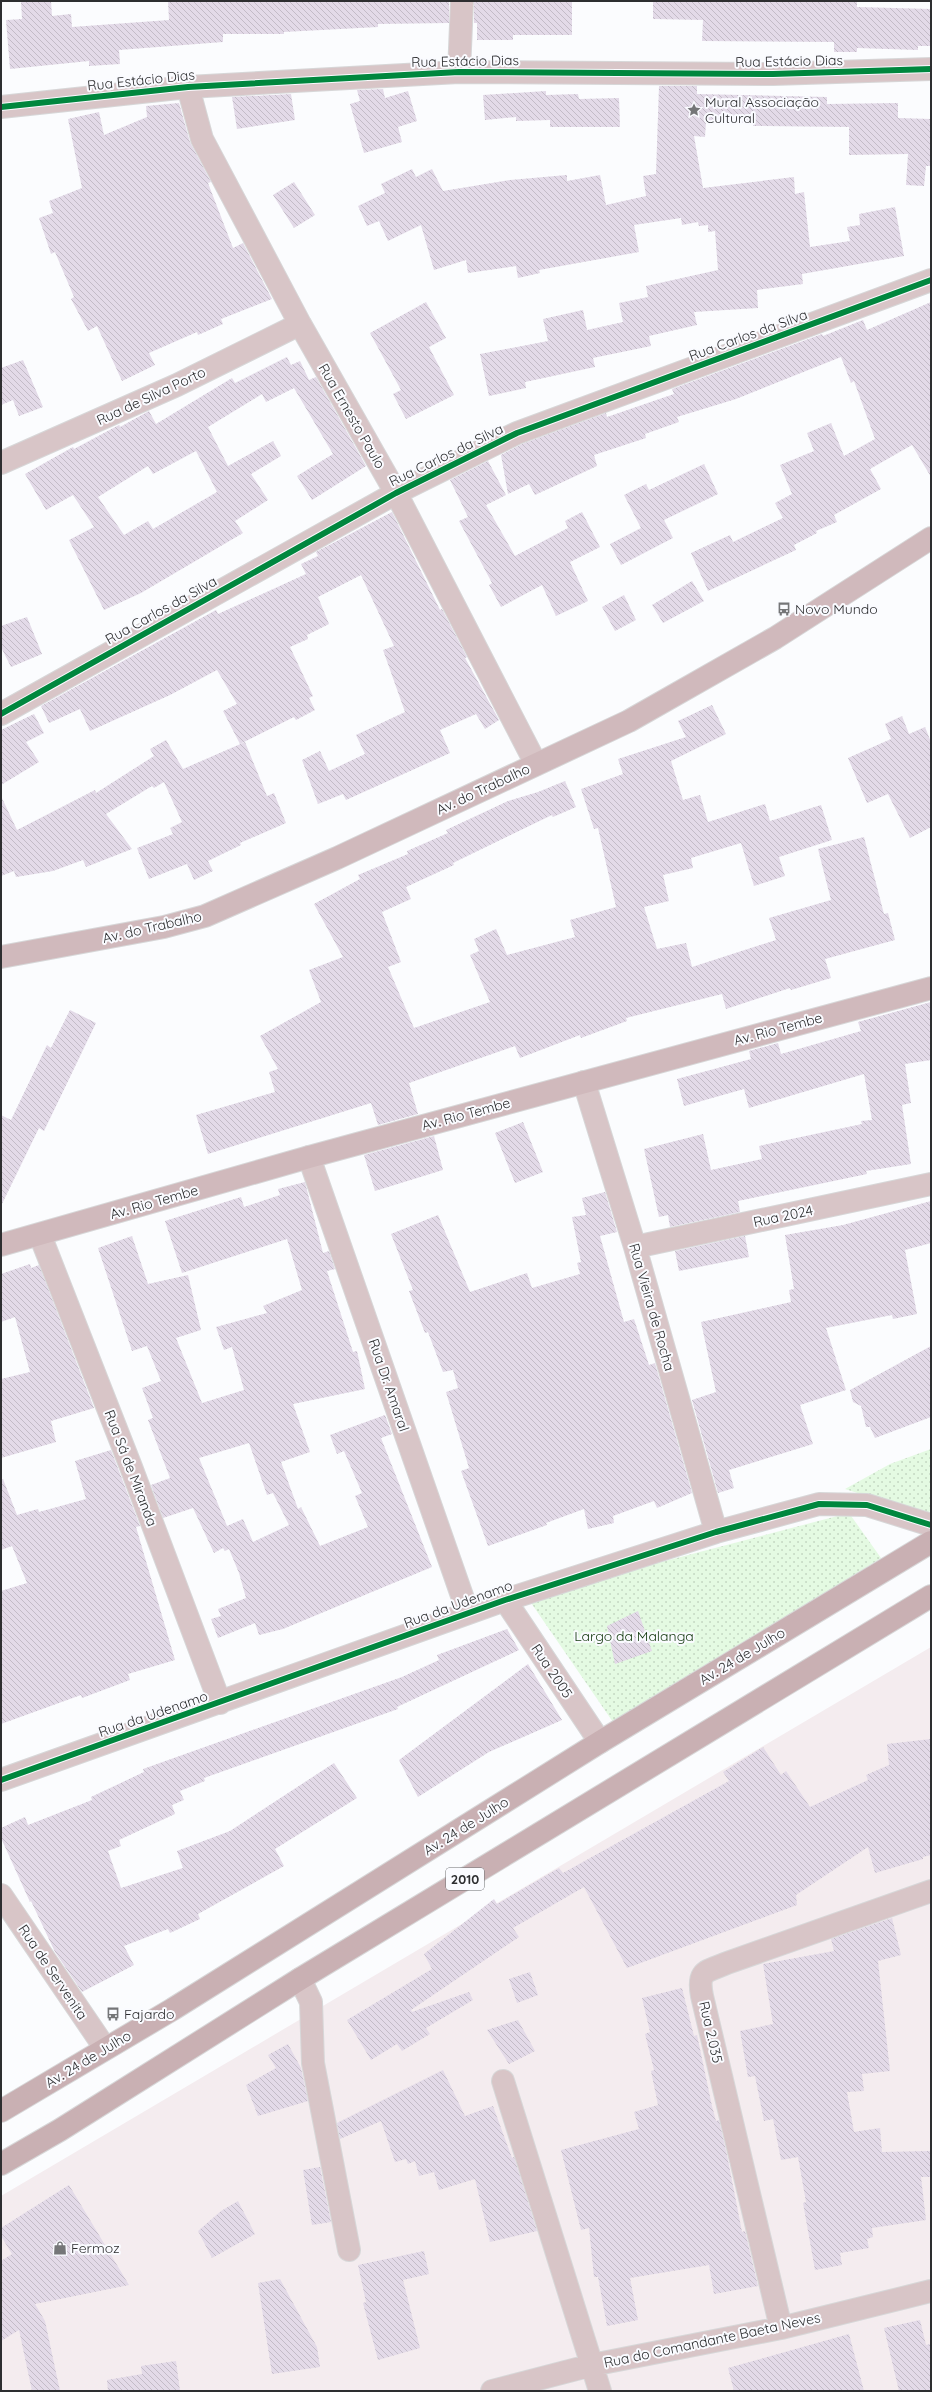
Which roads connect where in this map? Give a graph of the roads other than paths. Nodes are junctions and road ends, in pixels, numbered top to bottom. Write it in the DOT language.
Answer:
graph roads {
  1 [pos="462,1"];
  2 [pos="931,70"];
  3 [pos="459,72"];
  4 [pos="188,87"];
  5 [pos="1,107"];
  6 [pos="931,280"];
  7 [pos="300,324"];
  8 [pos="1,463"];
  9 [pos="396,492"];
  10 [pos="931,538"];
  11 [pos="1,714"];
  12 [pos="536,764"];
  13 [pos="1,957"];
  14 [pos="931,988"];
  15 [pos="584,1082"];
  16 [pos="309,1157"];
  17 [pos="931,1184"];
  18 [pos="40,1235"];
  19 [pos="1,1245"];
  20 [pos="635,1247"];
  21 [pos="931,1525"];
  22 [pos="716,1532"];
  23 [pos="931,1542"];
  24 [pos="931,1596"];
  25 [pos="505,1600"];
  26 [pos="468,1613"];
  27 [pos="220,1703"];
  28 [pos="600,1742"];
  29 [pos="1,1780"];
  30 [pos="931,1891"];
  31 [pos="1,1895"];
  32 [pos="300,1979"];
  33 [pos="105,2048"];
  34 [pos="503,2081"];
  35 [pos="1,2111"];
  36 [pos="1,2164"];
  37 [pos="348,2250"];
  38 [pos="931,2290"];
  39 [pos="781,2328"];
  40 [pos="592,2365"];
  41 [pos="492,2391"];
  42 [pos="600,2391"];
  1 -- 3 [label="street"];
  2 -- 3 [label="street, Rua Estácio Dias"];
  3 -- 4 [label="street, Rua Estácio Dias"];
  4 -- 5 [label="street, Rua Estácio Dias"];
  4 -- 7 [label="street, Rua Ernesto Paulo"];
  6 -- 9 [label="street, Rua Carlos da Silva"];
  7 -- 8 [label="street, Rua de Silva Porto"];
  7 -- 9 [label="street, Rua Ernesto Paulo"];
  9 -- 11 [label="street, Rua Carlos da Silva"];
  9 -- 12 [label="street, Rua Ernesto Paulo"];
  10 -- 12 [label="main road, Av. do Trabalho"];
  12 -- 13 [label="main road, Av. do Trabalho"];
  14 -- 15 [label="main road, Av. Rio Tembe"];
  15 -- 16 [label="main road, Av. Rio Tembe"];
  15 -- 20 [label="street, Rua Vieira de Rocha"];
  16 -- 18 [label="main road, Av. Rio Tembe"];
  16 -- 26 [label="street, Rua Dr. Amaral"];
  17 -- 20 [label="street, Rua 2024"];
  18 -- 19 [label="main road, Av. Rio Tembe"];
  18 -- 27 [label="street, Rua Sá de Miranda"];
  20 -- 22 [label="street, Rua Vieira de Rocha"];
  21 -- 22 [label="street, Rua da Udenamo"];
  22 -- 25 [label="street, Rua da Udenamo"];
  23 -- 28 [label="main road, Av. 24 de Julho"];
  24 -- 32 [label="main road, 2010"];
  25 -- 26 [label="street, Rua da Udenamo"];
  25 -- 28 [label="street, Rua 2005"];
  26 -- 27 [label="street, Rua da Udenamo"];
  27 -- 29 [label="street, Rua da Udenamo"];
  28 -- 33 [label="main road, Av. 24 de Julho"];
  30 -- 39 [label="street, Rua 2.035"];
  31 -- 33 [label="street, Rua de Servenita"];
  32 -- 36 [label="main road, 2010"];
  32 -- 37 [label="street"];
  33 -- 35 [label="main road, Av. 24 de Julho"];
  34 -- 40 [label="street"];
  38 -- 39 [label="street, Rua do Comandante Baeta Neves"];
  39 -- 40 [label="street, Rua do Comandante Baeta Neves"];
  40 -- 41 [label="street, Rua do Comandante Baeta Neves"];
  40 -- 42 [label="street"];
}
